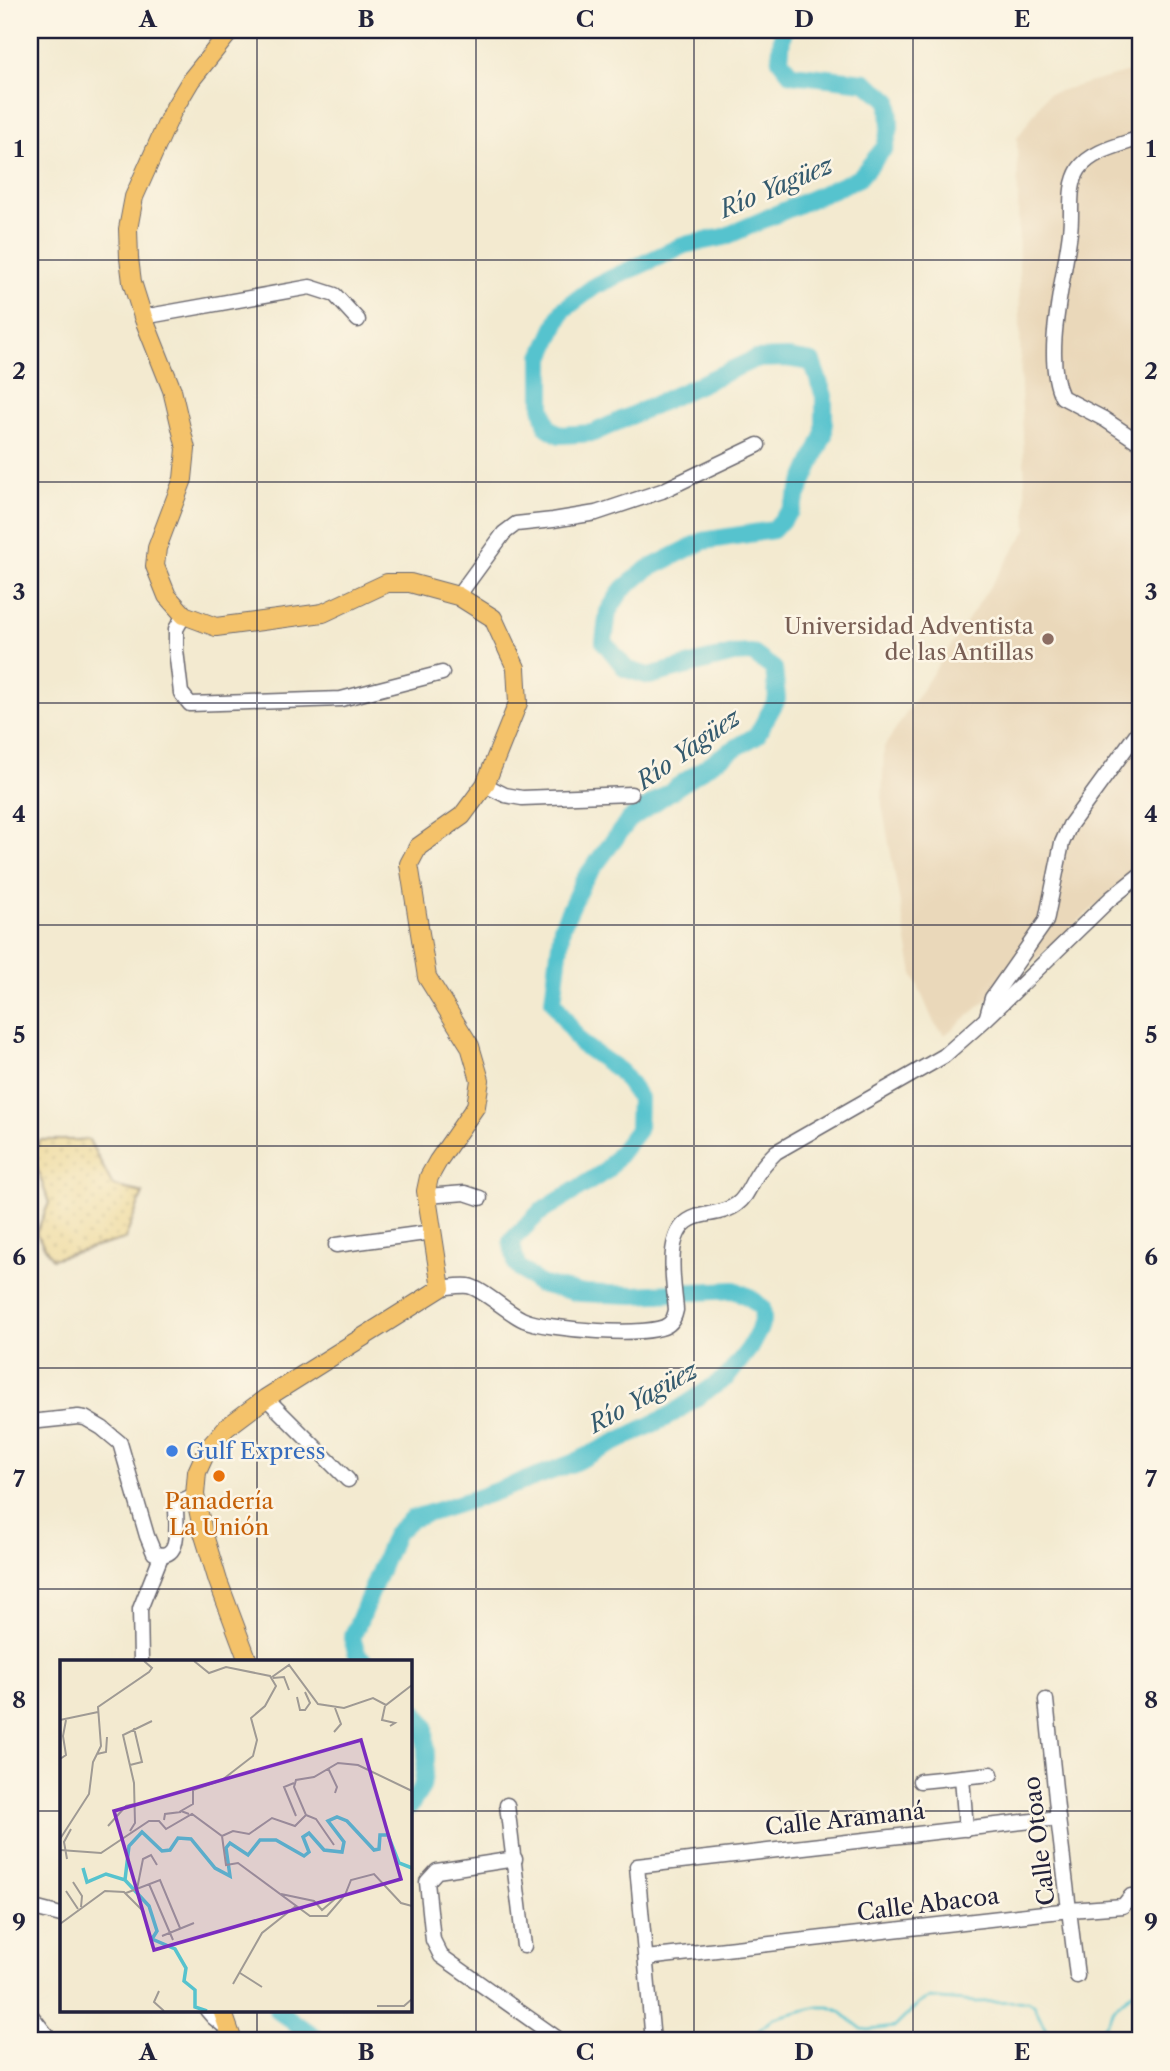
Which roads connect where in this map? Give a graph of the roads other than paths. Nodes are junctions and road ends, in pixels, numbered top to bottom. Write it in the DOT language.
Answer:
graph roads {
  1 [pos="231,30"];
  2 [pos="1140,138"];
  3 [pos="143,317"];
  4 [pos="358,320"];
  5 [pos="1140,443"];
  6 [pos="758,446"];
  7 [pos="458,596"];
  8 [pos="184,615"];
  9 [pos="442,673"];
  10 [pos="1140,729"];
  11 [pos="485,785"];
  12 [pos="631,794"];
  13 [pos="1140,875"];
  14 [pos="987,1018"];
  15 [pos="427,1196"];
  16 [pos="480,1198"];
  17 [pos="433,1232"];
  18 [pos="336,1245"];
  19 [pos="441,1288"];
  20 [pos="265,1398"];
  21 [pos="30,1422"];
  22 [pos="348,1480"];
  23 [pos="195,1495"];
  24 [pos="161,1556"];
  25 [pos="141,1660"];
  26 [pos="248,1660"];
  27 [pos="1046,1700"];
  28 [pos="991,1774"];
  29 [pos="962,1777"];
  30 [pos="920,1781"];
  31 [pos="507,1805"];
  32 [pos="1058,1818"];
  33 [pos="966,1829"];
  34 [pos="515,1859"];
  35 [pos="1131,1896"];
  36 [pos="30,1907"];
  37 [pos="1070,1910"];
  38 [pos="60,1914"];
  39 [pos="524,1946"];
  40 [pos="726,1950"];
  41 [pos="646,1958"];
  42 [pos="728,1966"];
  43 [pos="1077,1976"];
  44 [pos="207,2011"];
  45 [pos="222,2011"];
  46 [pos="30,2014"];
  47 [pos="231,2035"];
  48 [pos="51,2041"];
  49 [pos="561,2041"];
  50 [pos="653,2041"];
  1 -- 3 [label="main road"];
  2 -- 5 [label="street"];
  3 -- 4 [label="street"];
  3 -- 8 [label="main road"];
  6 -- 7 [label="street"];
  7 -- 8 [label="main road"];
  7 -- 11 [label="main road"];
  8 -- 9 [label="street"];
  10 -- 14 [label="street"];
  11 -- 12 [label="street"];
  11 -- 15 [label="main road"];
  13 -- 14 [label="street"];
  14 -- 19 [label="street"];
  15 -- 16 [label="street"];
  15 -- 17 [label="main road"];
  17 -- 18 [label="street"];
  17 -- 19 [label="main road"];
  19 -- 20 [label="main road"];
  20 -- 22 [label="street"];
  20 -- 23 [label="main road"];
  21 -- 24 [label="street"];
  23 -- 24 [label="street"];
  23 -- 26 [label="main road"];
  24 -- 25 [label="street"];
  27 -- 32 [label="street, Calle Otoao"];
  28 -- 29 [label="street"];
  29 -- 30 [label="street"];
  29 -- 33 [label="street"];
  31 -- 34 [label="street"];
  32 -- 33 [label="street, Calle Aramaná"];
  32 -- 37 [label="street, Calle Otoao"];
  33 -- 41 [label="street, Calle Aramaná"];
  34 -- 39 [label="street"];
  34 -- 49 [label="street"];
  35 -- 37 [label="street, Calle Abacoa"];
  36 -- 38 [label="street"];
  37 -- 40 [label="street, Calle Abacoa"];
  37 -- 43 [label="street, Calle Otoao"];
  40 -- 41 [label="street, Calle Abacoa"];
  40 -- 42 [label="street"];
  41 -- 50 [label="street"];
  44 -- 47 [label="street"];
  45 -- 47 [label="main road"];
  46 -- 48 [label="street"];
}
